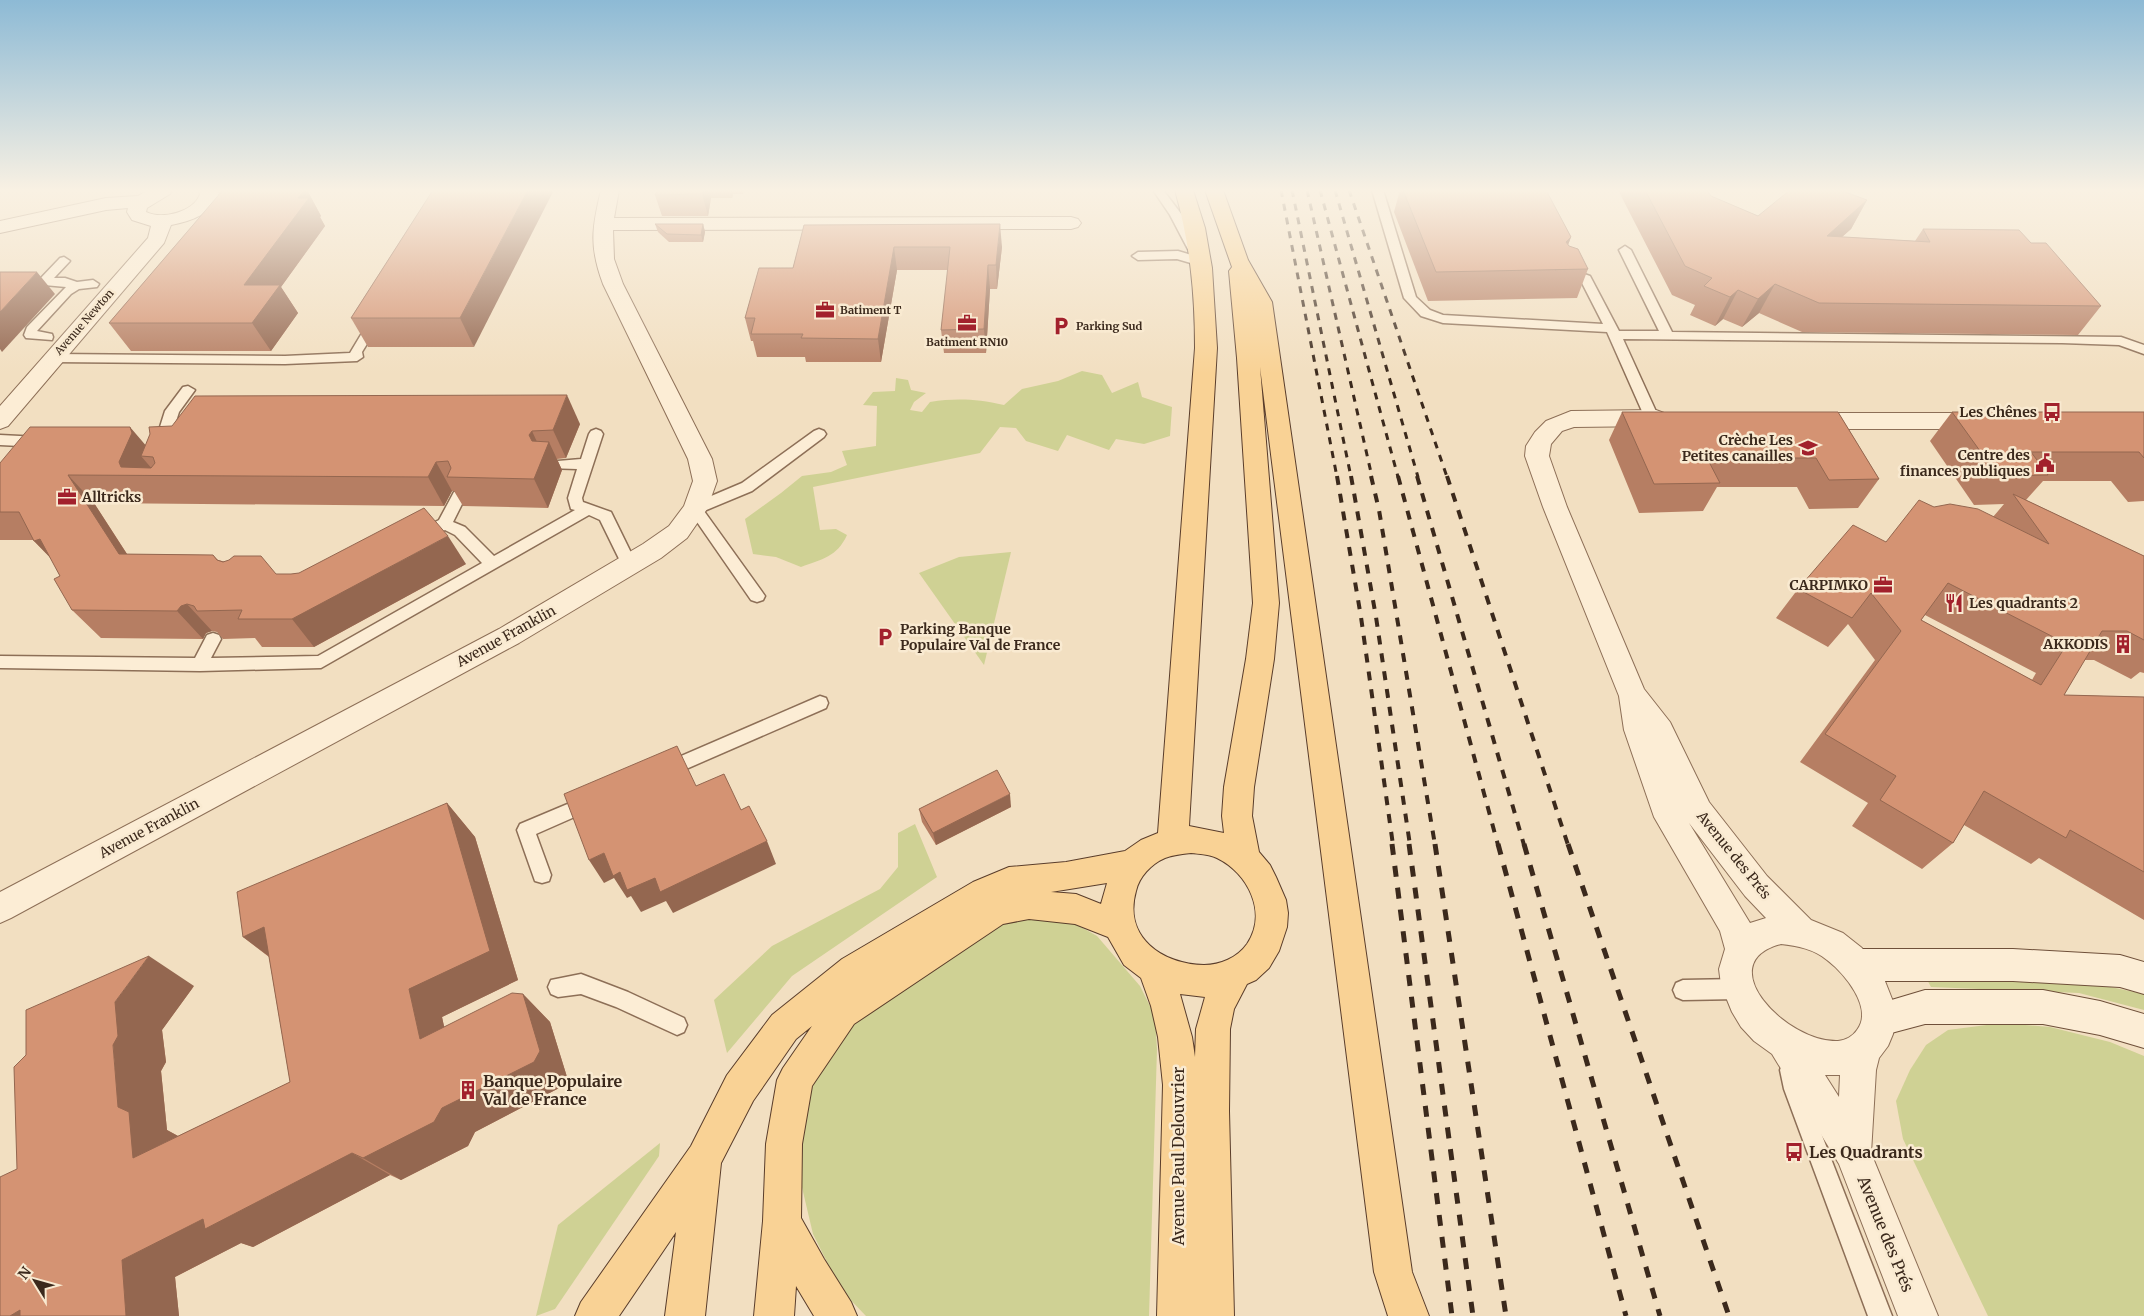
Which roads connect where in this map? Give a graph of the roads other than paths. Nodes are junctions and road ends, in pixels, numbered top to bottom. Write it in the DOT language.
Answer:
graph roads {
  1 [pos="146,251"];
  2 [pos="604,251"];
  3 [pos="1195,251"];
  4 [pos="1200,251"];
  5 [pos="1235,251"];
  6 [pos="1396,251"];
  7 [pos="1626,251"];
  8 [pos="1138,256"];
  9 [pos="1238,260"];
  10 [pos="64,261"];
  11 [pos="1201,262"];
  12 [pos="1563,270"];
  13 [pos="93,284"];
  14 [pos="76,286"];
  15 [pos="382,310"];
  16 [pos="1613,332"];
  17 [pos="1668,336"];
  18 [pos="47,337"];
  19 [pos="2144,350"];
  20 [pos="53,358"];
  21 [pos="188,390"];
  22 [pos="1652,418"];
  23 [pos="1682,419"];
  24 [pos="1789,420"];
  25 [pos="2003,420"];
  26 [pos="0,421"];
  27 [pos="596,434"];
  28 [pos="819,434"];
  29 [pos="0,440"];
  30 [pos="57,442"];
  31 [pos="143,443"];
  32 [pos="162,443"];
  33 [pos="165,462"];
  34 [pos="586,464"];
  35 [pos="551,465"];
  36 [pos="459,496"];
  37 [pos="589,509"];
  38 [pos="695,509"];
  39 [pos="445,524"];
  40 [pos="410,542"];
  41 [pos="493,564"];
  42 [pos="629,565"];
  43 [pos="756,596"];
  44 [pos="213,639"];
  45 [pos="0,662"];
  46 [pos="200,665"];
  47 [pos="1633,696"];
  48 [pos="820,703"];
  49 [pos="645,779"];
  50 [pos="608,795"];
  51 [pos="1172,841"];
  52 [pos="1244,858"];
  53 [pos="1132,864"];
  54 [pos="542,875"];
  55 [pos="0,908"];
  56 [pos="1120,927"];
  57 [pos="1800,931"];
  58 [pos="1742,949"];
  59 [pos="1857,965"];
  60 [pos="1154,969"];
  61 [pos="1235,974"];
  62 [pos="2144,978"];
  63 [pos="558,987"];
  64 [pos="1739,989"];
  65 [pos="1682,990"];
  66 [pos="1880,1019"];
  67 [pos="677,1025"];
  68 [pos="2144,1031"];
  69 [pos="1785,1043"];
  70 [pos="1862,1051"];
  71 [pos="1853,1152"];
  72 [pos="704,1159"];
  73 [pos="782,1221"];
  74 [pos="595,1316"];
  75 [pos="685,1316"];
  76 [pos="774,1316"];
  77 [pos="837,1316"];
  78 [pos="1177,1316"];
  79 [pos="1214,1316"];
  80 [pos="1409,1316"];
  81 [pos="1880,1316"];
  82 [pos="1918,1316"];
  1 -- 20 [label="street, Avenue Newton"];
  2 -- 38 [label="street, Avenue Franklin"];
  3 -- 11 [label="lane"];
  4 -- 11 [label="main road"];
  5 -- 9 [label="main road"];
  6 -- 16 [label="lane"];
  7 -- 17 [label="lane"];
  8 -- 11 [label="lane"];
  9 -- 52 [label="main road"];
  9 -- 80 [label="main road"];
  10 -- 14 [label="lane"];
  11 -- 51 [label="main road"];
  12 -- 16 [label="lane"];
  13 -- 14 [label="lane"];
  14 -- 18 [label="lane"];
  15 -- 20 [label="lane"];
  16 -- 17 [label="lane"];
  16 -- 22 [label="lane"];
  17 -- 19 [label="lane"];
  20 -- 26 [label="street, Avenue Newton"];
  21 -- 32 [label="lane"];
  22 -- 23 [label="street, Avenue des Prés"];
  22 -- 47 [label="street, Avenue des Prés"];
  24 -- 25 [label="street"];
  27 -- 34 [label="lane"];
  28 -- 38 [label="lane"];
  29 -- 30 [label="lane"];
  31 -- 32 [label="lane"];
  32 -- 33 [label="lane"];
  34 -- 35 [label="lane"];
  34 -- 37 [label="lane"];
  36 -- 39 [label="lane"];
  37 -- 41 [label="lane"];
  37 -- 42 [label="lane"];
  38 -- 42 [label="street, Avenue Franklin"];
  38 -- 43 [label="lane"];
  39 -- 40 [label="lane"];
  39 -- 41 [label="lane"];
  41 -- 46 [label="lane"];
  42 -- 55 [label="street, Avenue Franklin"];
  44 -- 46 [label="lane"];
  45 -- 46 [label="lane"];
  47 -- 57 [label="street, Avenue des Prés"];
  47 -- 58 [label="street, Avenue des Prés"];
  48 -- 49 [label="lane"];
  50 -- 54 [label="lane"];
  51 -- 52 [label="main road"];
  51 -- 53 [label="main road"];
  52 -- 61 [label="main road"];
  53 -- 56 [label="main road"];
  53 -- 72 [label="main road"];
  56 -- 60 [label="main road"];
  56 -- 73 [label="main road"];
  57 -- 58 [label="street, Avenue des Prés"];
  57 -- 59 [label="street, Avenue des Prés"];
  58 -- 64 [label="street, Avenue des Prés"];
  59 -- 62 [label="street"];
  59 -- 66 [label="street, Avenue des Prés"];
  60 -- 61 [label="main road"];
  60 -- 78 [label="main road, Avenue Paul Delouvrier"];
  61 -- 79 [label="main road"];
  63 -- 67 [label="lane"];
  64 -- 65 [label="lane"];
  64 -- 69 [label="street, Avenue des Prés"];
  66 -- 68 [label="street"];
  66 -- 70 [label="street, Avenue des Prés"];
  69 -- 70 [label="street, Avenue des Prés"];
  69 -- 71 [label="street, Avenue des Prés"];
  69 -- 81 [label="lane"];
  70 -- 71 [label="street, Avenue des Prés"];
  71 -- 82 [label="street, Avenue des Prés"];
  72 -- 74 [label="main road"];
  72 -- 75 [label="main road"];
  73 -- 76 [label="main road"];
  73 -- 77 [label="main road"];
}
